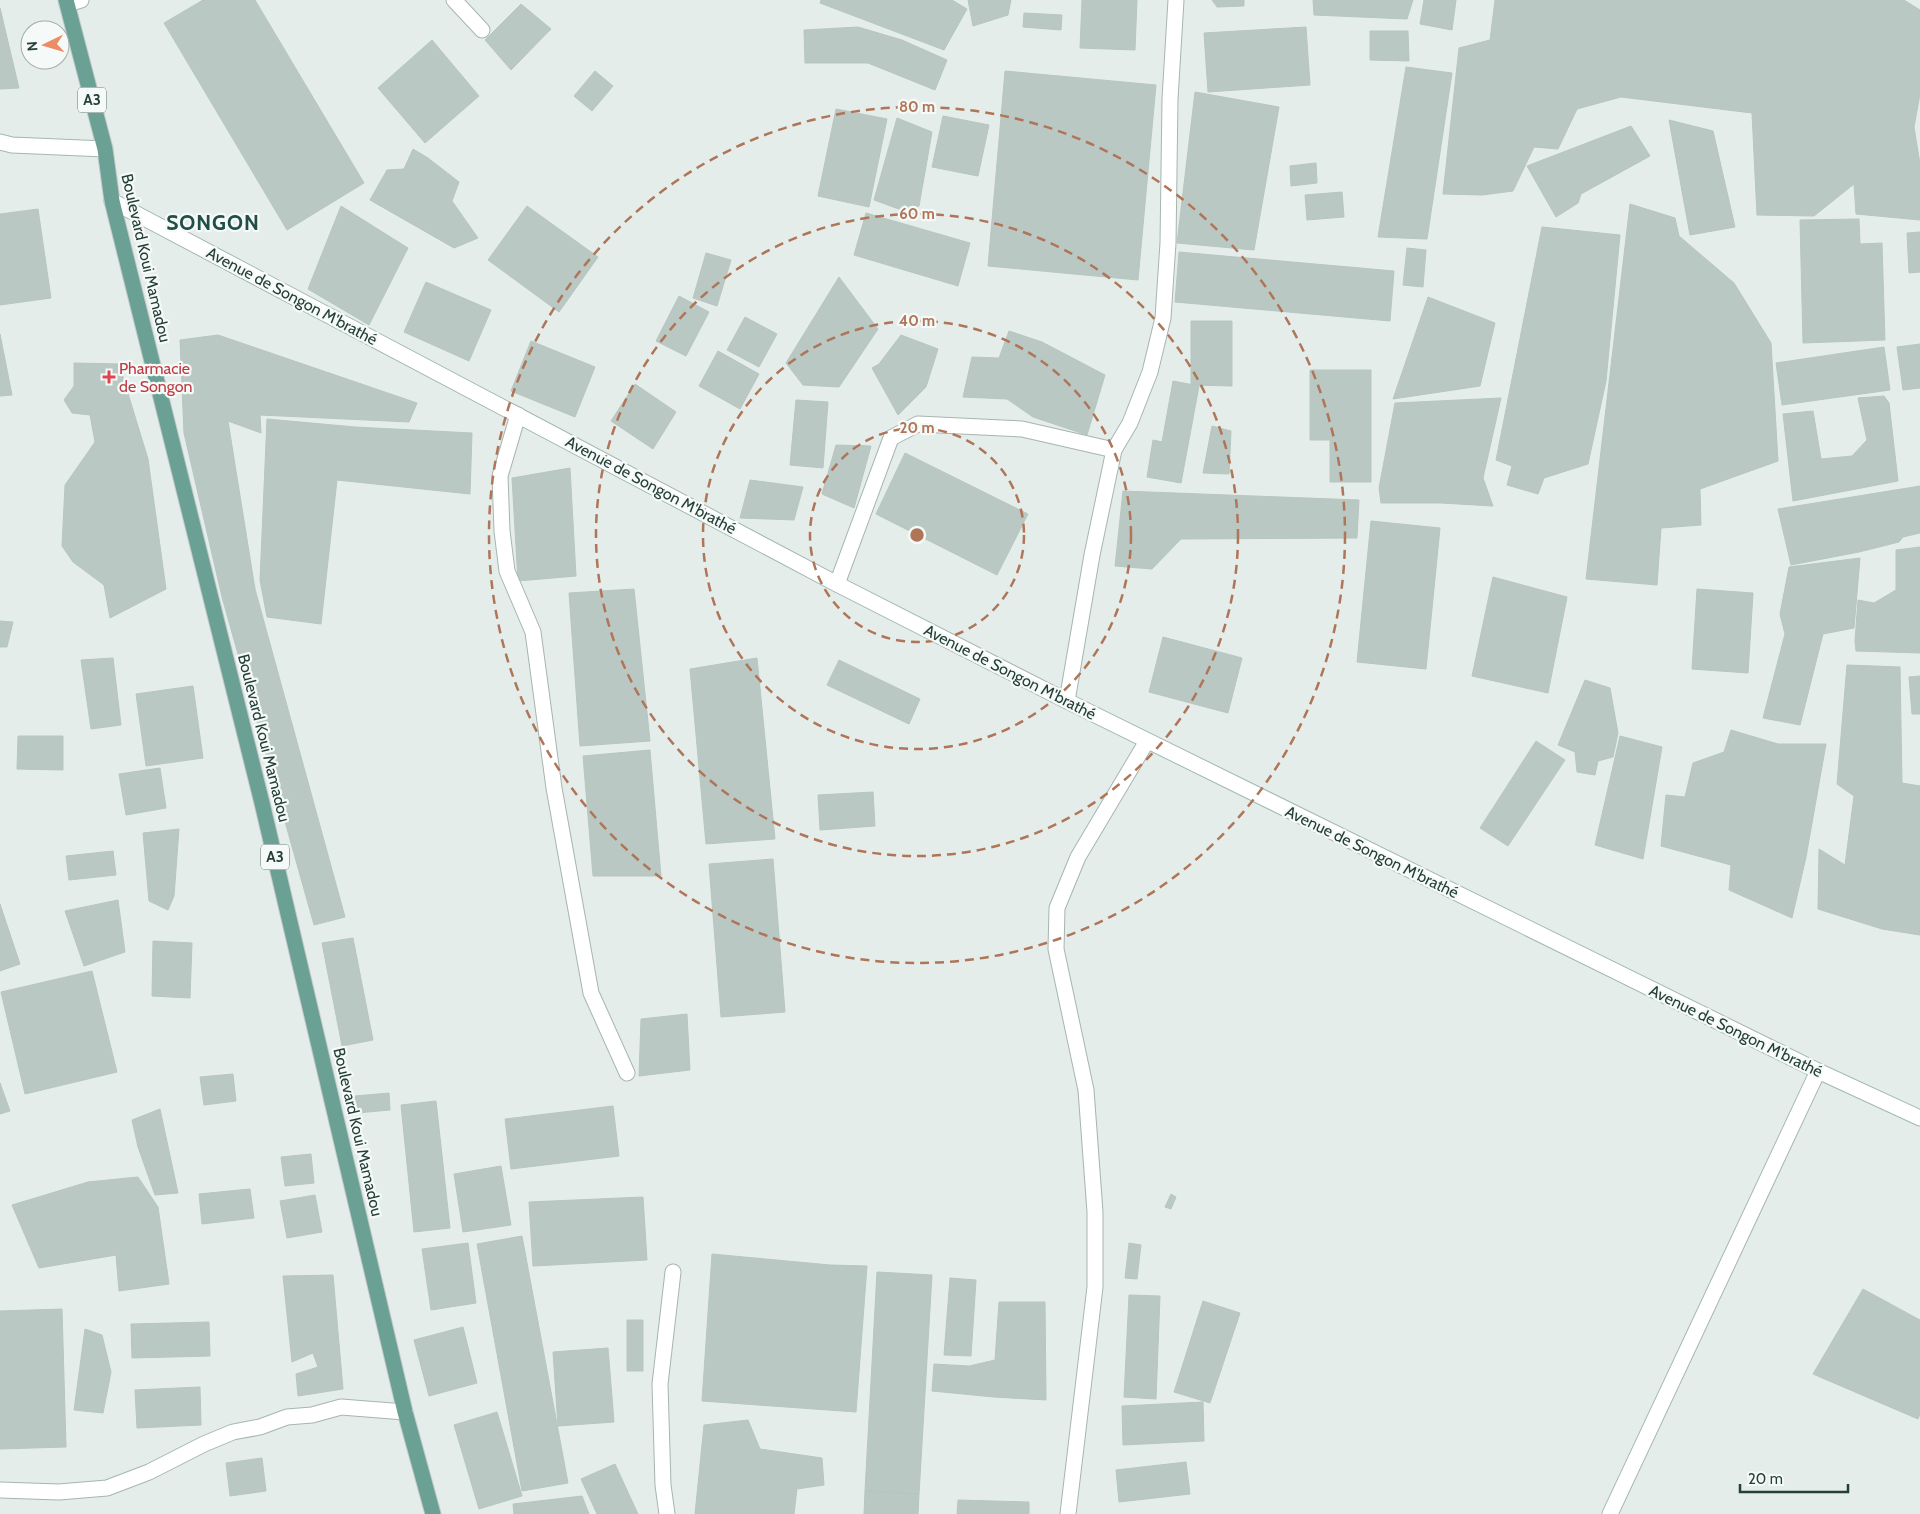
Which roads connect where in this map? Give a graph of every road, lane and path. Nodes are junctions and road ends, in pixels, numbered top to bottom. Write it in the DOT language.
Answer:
graph roads {
  1 [pos="454,0"];
  2 [pos="1176,0"];
  3 [pos="72,1"];
  4 [pos="482,30"];
  5 [pos="0,142"];
  6 [pos="105,148"];
  7 [pos="112,202"];
  8 [pos="518,415"];
  9 [pos="1114,450"];
  10 [pos="837,584"];
  11 [pos="1067,701"];
  12 [pos="1147,742"];
  13 [pos="1818,1071"];
  14 [pos="627,1073"];
  15 [pos="1920,1118"];
  16 [pos="673,1272"];
  17 [pos="405,1412"];
  18 [pos="0,1490"];
  19 [pos="433,1514"];
  20 [pos="667,1514"];
  21 [pos="1068,1514"];
  22 [pos="1610,1514"];
  1 -- 4 [label="street"];
  2 -- 9 [label="street"];
  3 -- 6 [label="main road, Boulevard Koui Mamadou / A3"];
  5 -- 6 [label="street"];
  6 -- 7 [label="main road, Boulevard Koui Mamadou / A3"];
  7 -- 8 [label="street, Avenue de Songon M'brathé"];
  7 -- 17 [label="main road, Boulevard Koui Mamadou / A3"];
  8 -- 10 [label="street, Avenue de Songon M'brathé"];
  8 -- 14 [label="street"];
  9 -- 10 [label="street"];
  9 -- 11 [label="street"];
  10 -- 11 [label="street, Avenue de Songon M'brathé"];
  11 -- 12 [label="street, Avenue de Songon M'brathé"];
  12 -- 13 [label="street, Avenue de Songon M'brathé"];
  12 -- 21 [label="street"];
  13 -- 15 [label="street, Avenue de Songon M'brathé"];
  13 -- 22 [label="street"];
  16 -- 20 [label="street"];
  17 -- 18 [label="street"];
  17 -- 19 [label="main road, Boulevard Koui Mamadou / A3"];
}
